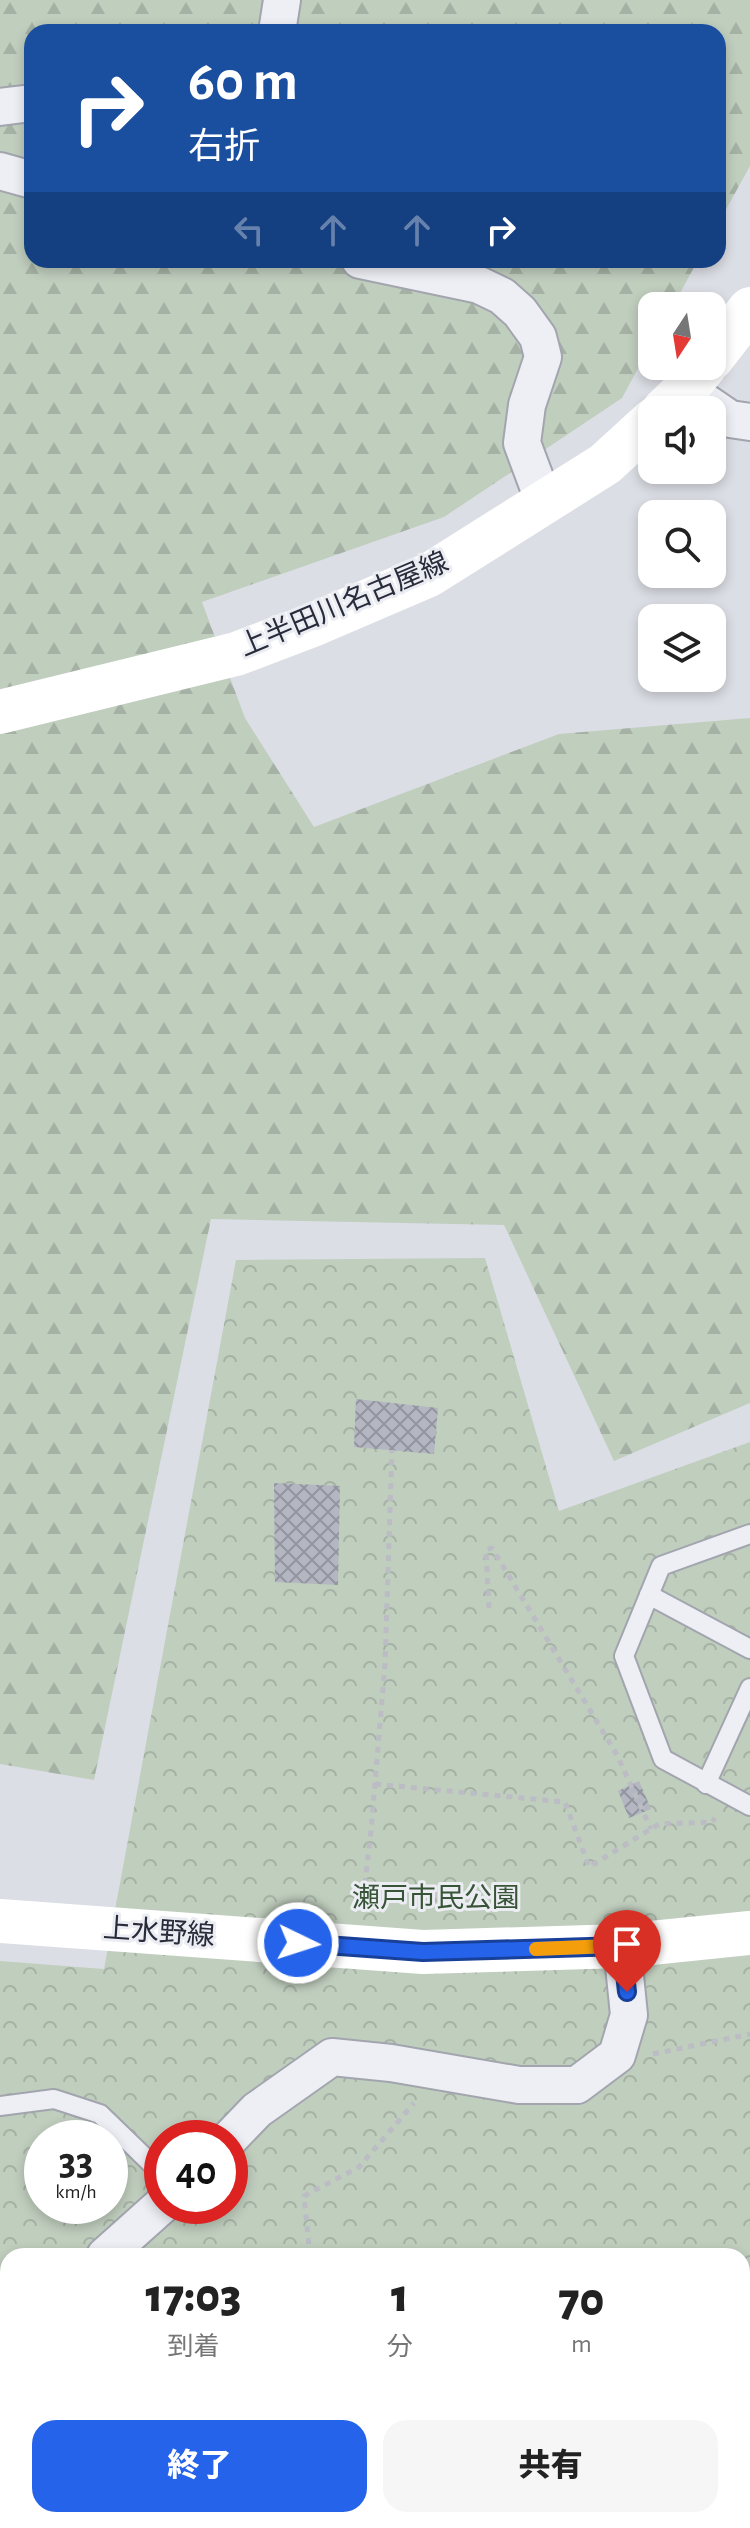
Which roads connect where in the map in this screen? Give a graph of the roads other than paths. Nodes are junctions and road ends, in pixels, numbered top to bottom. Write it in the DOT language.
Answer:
graph roads {
  1 [pos="282,0"];
  2 [pos="278,24"];
  3 [pos="24,104"];
  4 [pos="0,107"];
  5 [pos="0,171"];
  6 [pos="24,178"];
  7 [pos="398,268"];
  8 [pos="750,309"];
  9 [pos="692,381"];
  10 [pos="750,422"];
  11 [pos="638,434"];
  12 [pos="544,502"];
  13 [pos="0,712"];
  14 [pos="750,1534"];
  15 [pos="649,1595"];
  16 [pos="750,1649"];
  17 [pos="750,1688"];
  18 [pos="706,1784"];
  19 [pos="750,1806"];
  20 [pos="0,1921"];
  21 [pos="750,1933"];
  22 [pos="622,1946"];
  23 [pos="0,2106"];
  24 [pos="247,2120"];
  25 [pos="144,2157"];
  26 [pos="144,2221"];
  27 [pos="114,2248"];
  1 -- 2 [label="street"];
  3 -- 4 [label="street"];
  5 -- 6 [label="street"];
  7 -- 12 [label="street"];
  8 -- 9 [label="main road"];
  9 -- 10 [label="street"];
  11 -- 12 [label="main road, 上半田川名古屋線"];
  12 -- 13 [label="main road, 上半田川名古屋線"];
  14 -- 15 [label="lane"];
  15 -- 16 [label="lane"];
  15 -- 18 [label="lane"];
  17 -- 18 [label="lane"];
  18 -- 19 [label="lane"];
  20 -- 22 [label="main road, 上水野線"];
  21 -- 22 [label="main road, 上水野線"];
  22 -- 24 [label="street"];
  23 -- 25 [label="lane"];
  26 -- 27 [label="street"];
}
